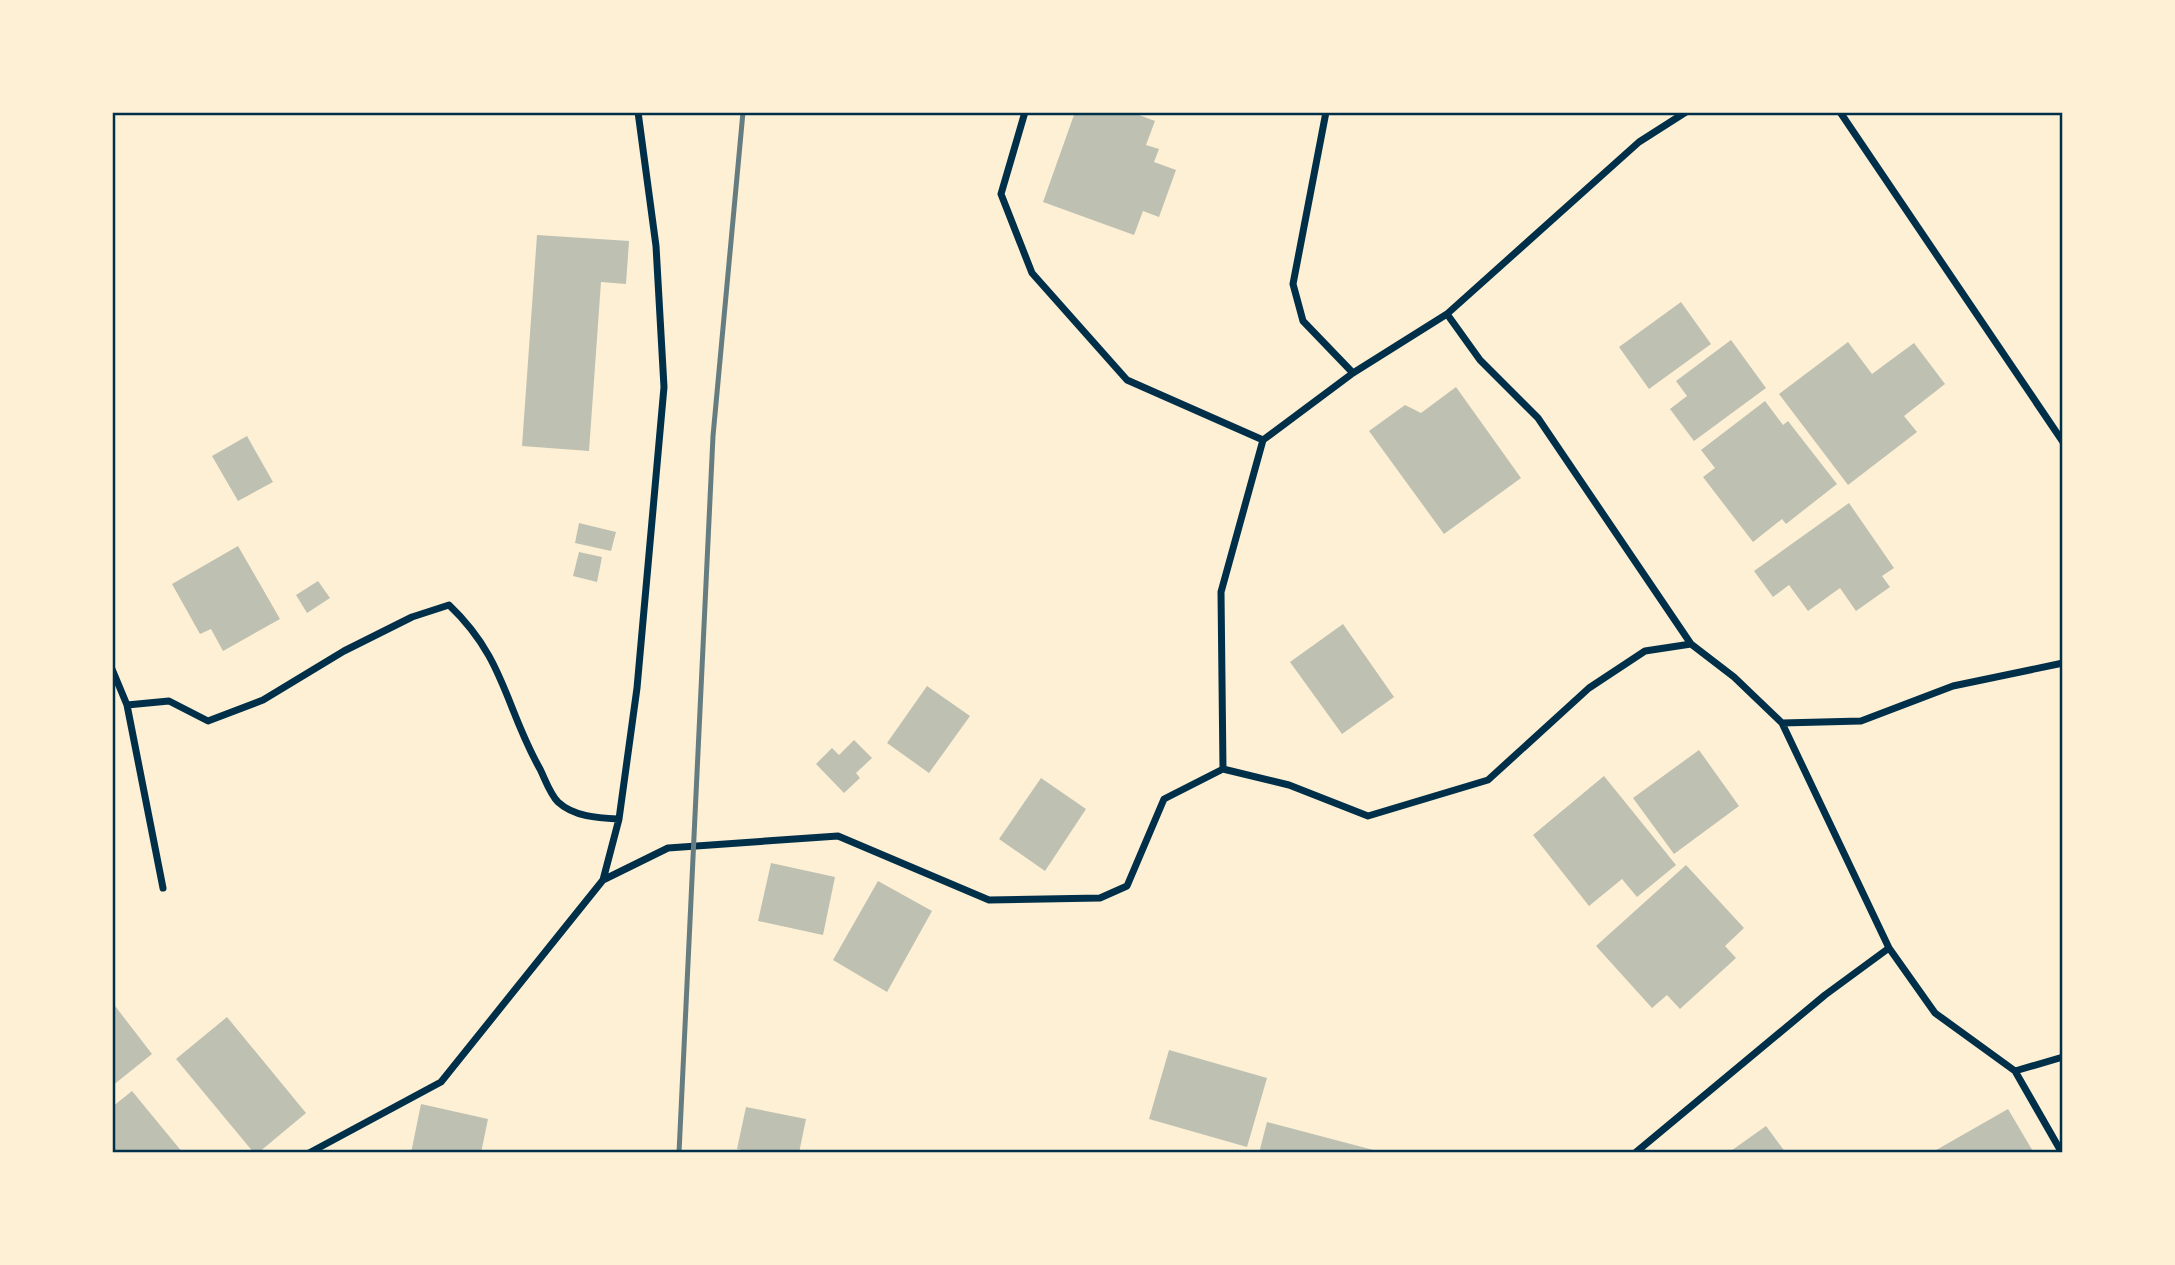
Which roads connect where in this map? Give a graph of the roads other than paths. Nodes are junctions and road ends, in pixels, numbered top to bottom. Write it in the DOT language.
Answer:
graph roads {
  1 [pos="638,112"];
  2 [pos="1025,112"];
  3 [pos="1326,112"];
  4 [pos="1686,112"];
  5 [pos="1840,112"];
  6 [pos="1447,314"];
  7 [pos="1353,373"];
  8 [pos="1263,440"];
  9 [pos="2063,442"];
  10 [pos="1691,644"];
  11 [pos="2063,663"];
  12 [pos="112,669"];
  13 [pos="127,705"];
  14 [pos="1782,723"];
  15 [pos="1223,769"];
  16 [pos="619,819"];
  17 [pos="603,880"];
  18 [pos="163,888"];
  19 [pos="1889,948"];
  20 [pos="2063,1057"];
  21 [pos="2015,1071"];
  22 [pos="309,1153"];
  23 [pos="1635,1153"];
  24 [pos="2062,1153"];
  1 -- 16 [label="street"];
  2 -- 8 [label="street"];
  3 -- 7 [label="street"];
  4 -- 6 [label="street"];
  5 -- 9 [label="street"];
  6 -- 7 [label="street"];
  6 -- 10 [label="street"];
  7 -- 8 [label="street"];
  8 -- 15 [label="street"];
  10 -- 14 [label="street"];
  10 -- 15 [label="street"];
  11 -- 14 [label="street"];
  12 -- 13 [label="street"];
  13 -- 16 [label="street"];
  13 -- 18 [label="street"];
  14 -- 19 [label="street"];
  15 -- 17 [label="street"];
  16 -- 17 [label="street"];
  17 -- 22 [label="street"];
  19 -- 21 [label="street"];
  19 -- 23 [label="street"];
  20 -- 21 [label="street"];
  21 -- 24 [label="street"];
}
